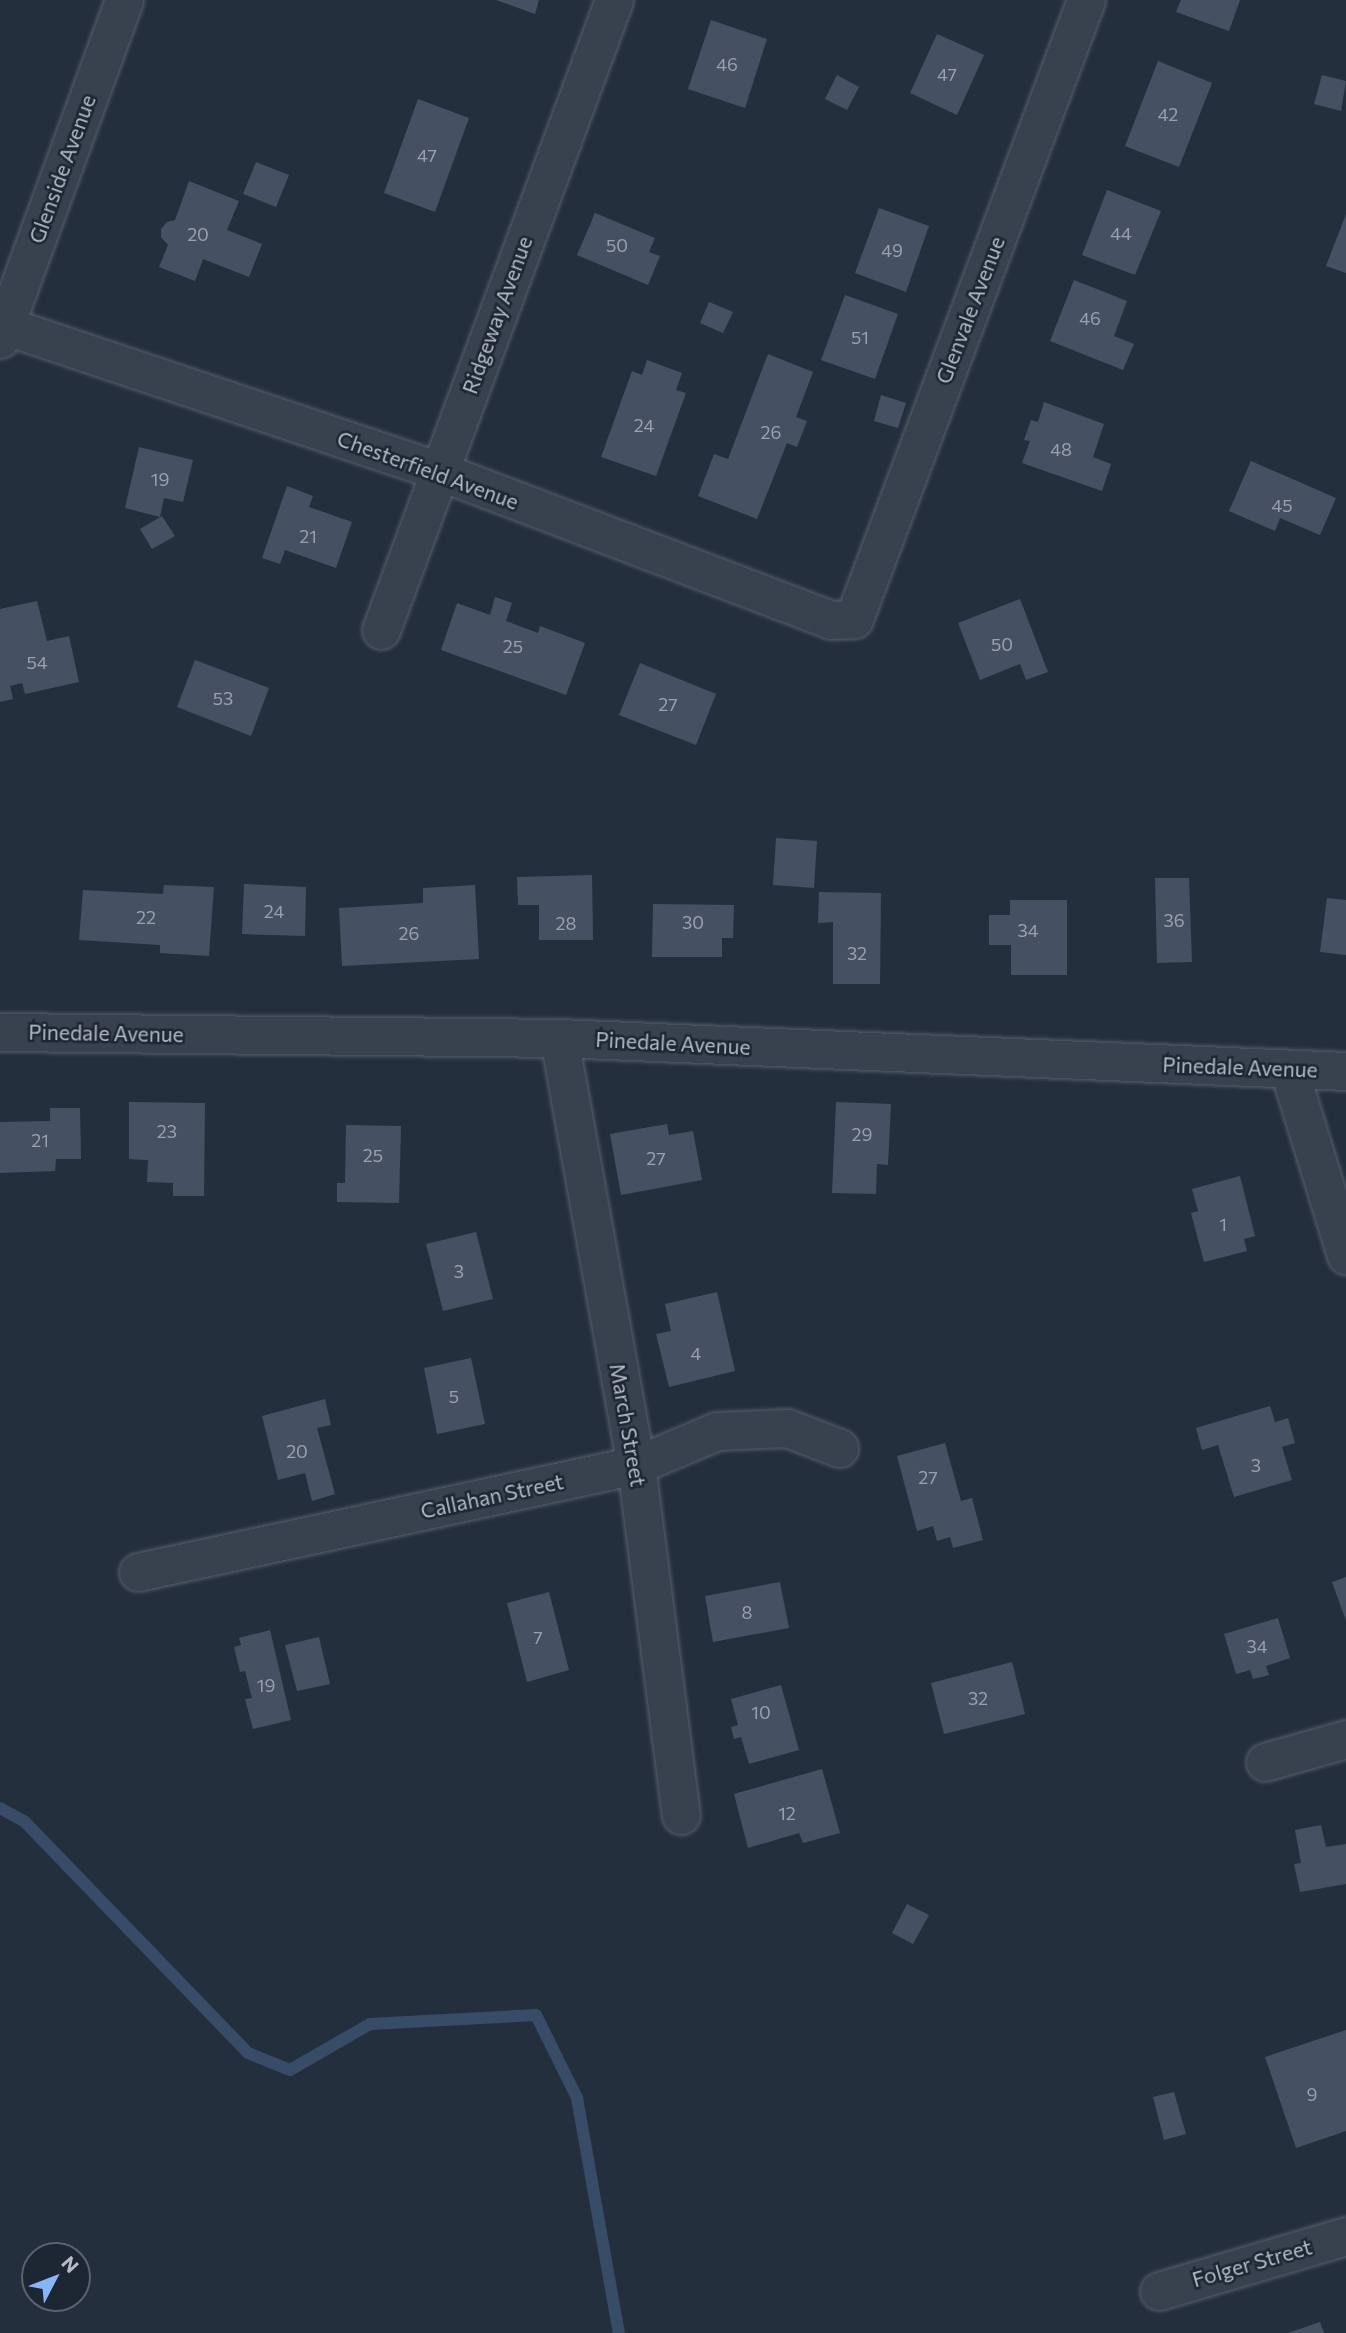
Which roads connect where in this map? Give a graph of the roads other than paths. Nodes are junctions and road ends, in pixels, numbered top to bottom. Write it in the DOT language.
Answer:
graph roads {
  1 [pos="124,0"];
  2 [pos="614,0"];
  3 [pos="1086,0"];
  4 [pos="1,329"];
  5 [pos="439,471"];
  6 [pos="853,619"];
  7 [pos="381,630"];
  8 [pos="0,1032"];
  9 [pos="559,1038"];
  10 [pos="1289,1070"];
  11 [pos="1346,1072"];
  12 [pos="1346,1255"];
  13 [pos="839,1448"];
  14 [pos="636,1465"];
  15 [pos="138,1572"];
  16 [pos="1346,1739"];
  17 [pos="1265,1762"];
  18 [pos="681,1815"];
  19 [pos="1346,2236"];
  20 [pos="1159,2291"];
  1 -- 4 [label="street, Glenside Avenue"];
  2 -- 5 [label="street, Ridgeway Avenue"];
  3 -- 6 [label="street, Glenvale Avenue"];
  4 -- 5 [label="street, Chesterfield Avenue"];
  5 -- 6 [label="street, Chesterfield Avenue"];
  5 -- 7 [label="street, Ridgeway Avenue"];
  8 -- 9 [label="street, Pinedale Avenue"];
  9 -- 10 [label="street, Pinedale Avenue"];
  9 -- 14 [label="street, March Street"];
  10 -- 11 [label="street, Pinedale Avenue"];
  10 -- 12 [label="street"];
  13 -- 14 [label="street, Callahan Street"];
  14 -- 15 [label="street, Callahan Street"];
  14 -- 18 [label="street, March Street"];
  16 -- 17 [label="street"];
  19 -- 20 [label="street, Folger Street"];
}
